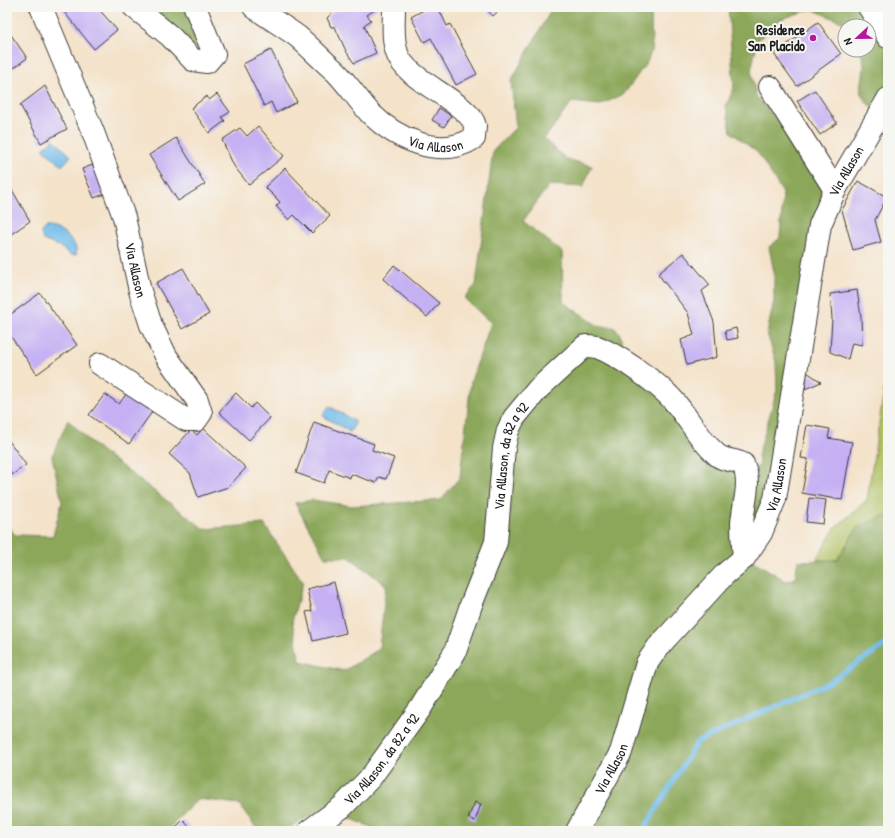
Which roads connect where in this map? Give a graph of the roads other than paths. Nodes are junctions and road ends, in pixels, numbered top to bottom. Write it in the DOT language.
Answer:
graph roads {
  1 [pos="41,7"];
  2 [pos="134,7"];
  3 [pos="195,7"];
  4 [pos="254,7"];
  5 [pos="394,7"];
  6 [pos="869,7"];
  7 [pos="888,37"];
  8 [pos="770,87"];
  9 [pos="888,99"];
  10 [pos="835,190"];
  11 [pos="100,364"];
  12 [pos="744,558"];
  13 [pos="309,831"];
  14 [pos="576,831"];
  1 -- 11 [label="street, Via Allason"];
  2 -- 3 [label="street"];
  4 -- 5 [label="street, Via Allason"];
  6 -- 7 [label="street"];
  8 -- 10 [label="street"];
  9 -- 10 [label="street, Via Allason"];
  10 -- 12 [label="street, Via Allason"];
  12 -- 13 [label="street, Via Allason, da 82 a 92"];
  12 -- 14 [label="street, Via Allason"];
}
